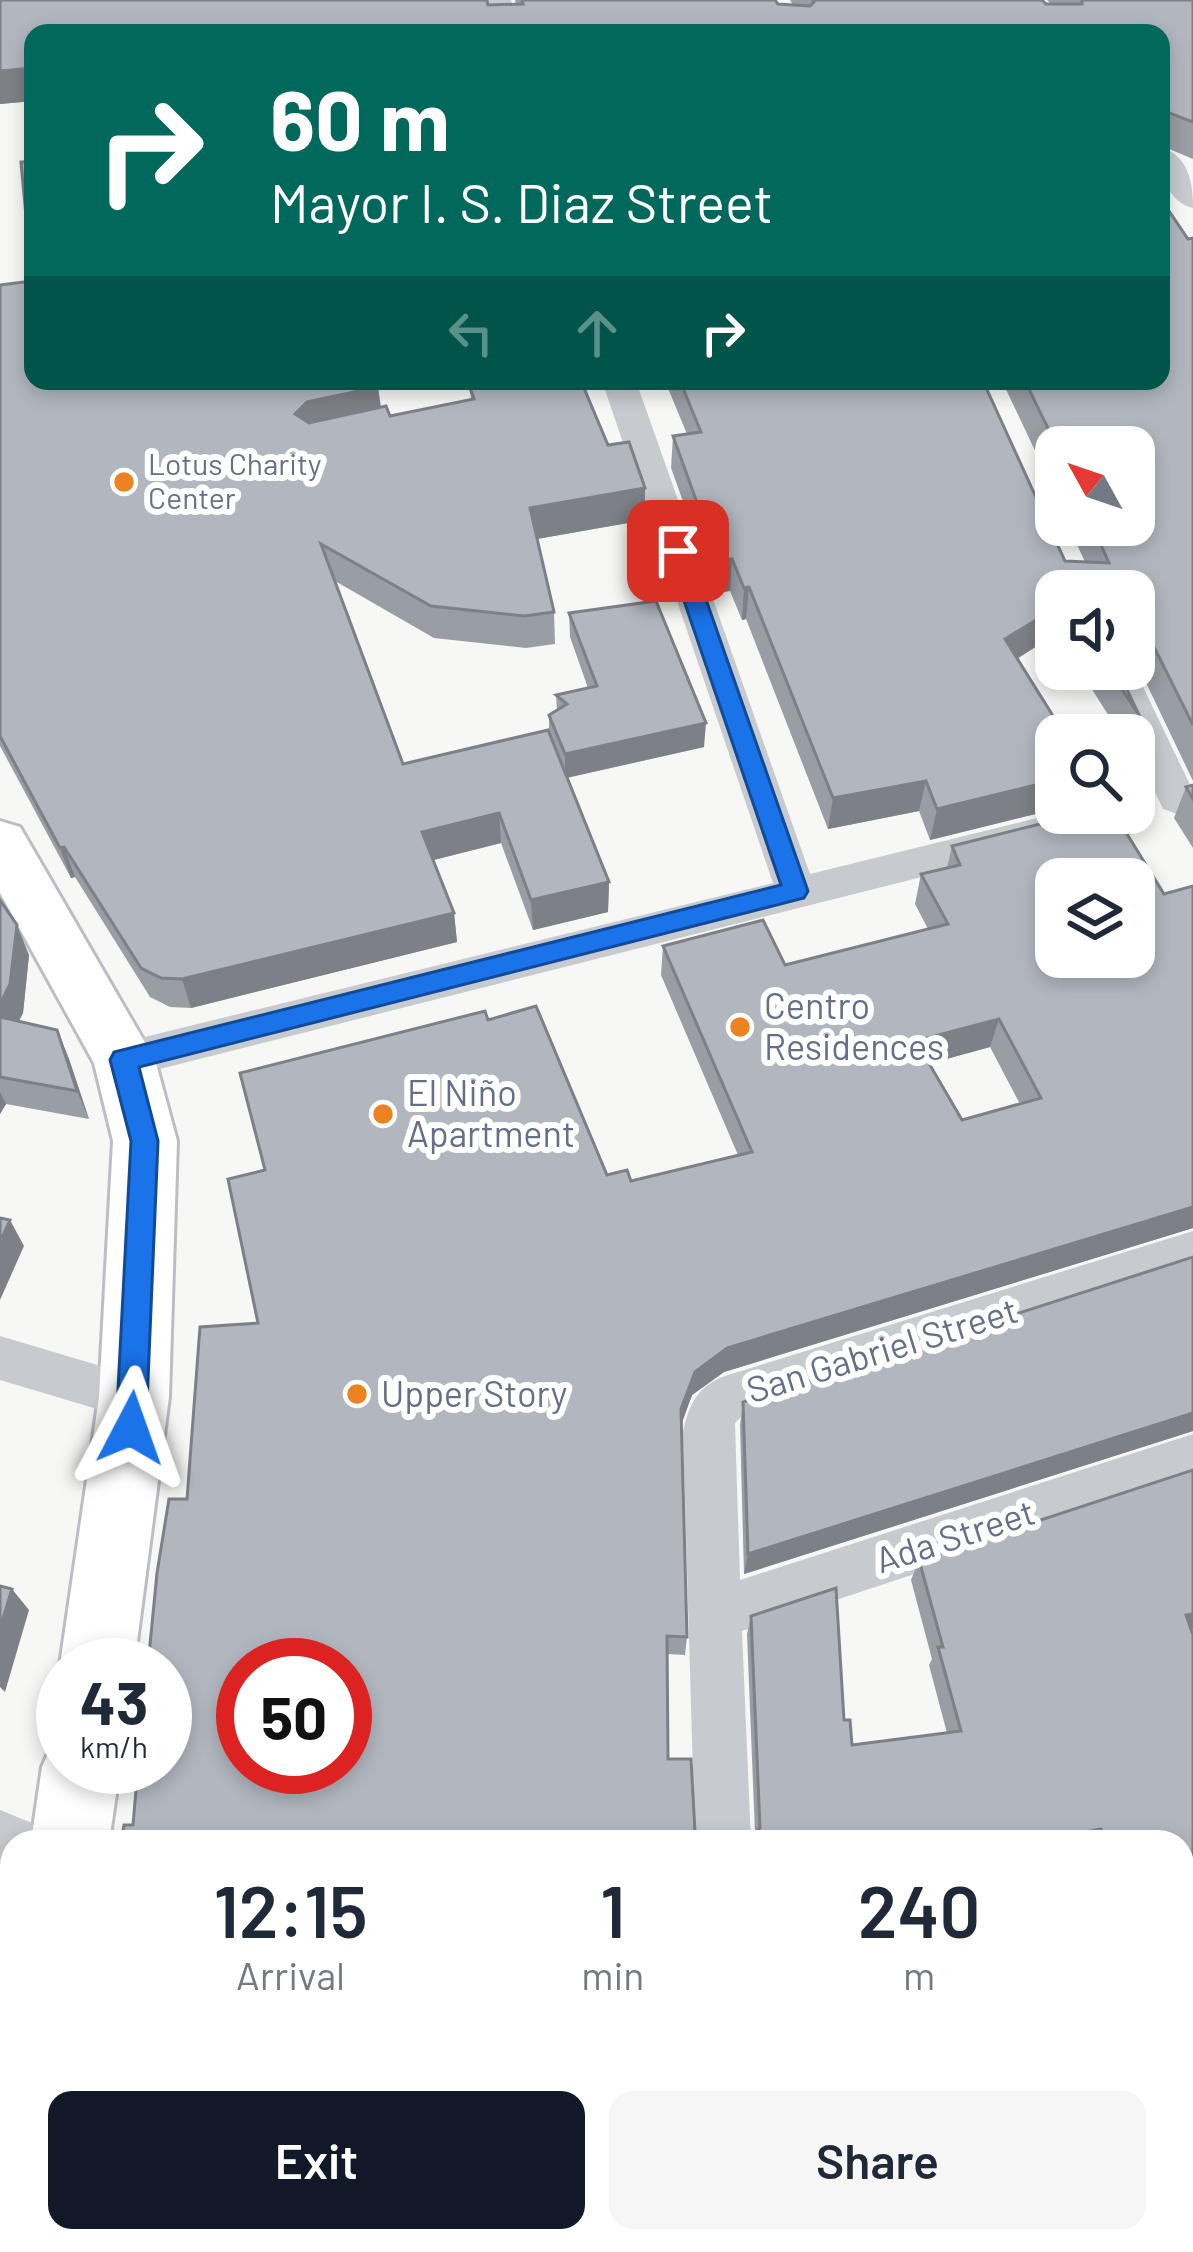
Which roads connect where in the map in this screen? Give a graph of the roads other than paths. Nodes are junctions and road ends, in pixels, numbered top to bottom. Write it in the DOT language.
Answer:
graph roads {
  1 [pos="1170,169"];
  2 [pos="1193,199"];
  3 [pos="565,390"];
  4 [pos="622,390"];
  5 [pos="538,396"];
  6 [pos="1127,690"];
  7 [pos="1185,797"];
  8 [pos="1155,804"];
  9 [pos="1035,833"];
  10 [pos="0,843"];
  11 [pos="796,891"];
  12 [pos="124,1060"];
  13 [pos="1193,1252"];
  14 [pos="0,1358"];
  15 [pos="134,1397"];
  16 [pos="1193,1458"];
  17 [pos="717,1613"];
  18 [pos="101,1638"];
  19 [pos="77,1794"];
  20 [pos="72,1830"];
  21 [pos="723,1830"];
  1 -- 2 [label="street"];
  3 -- 5 [label="lane"];
  4 -- 11 [label="street"];
  6 -- 7 [label="street"];
  7 -- 8 [label="street"];
  9 -- 11 [label="street"];
  10 -- 12 [label="main road"];
  11 -- 12 [label="street"];
  12 -- 15 [label="main road"];
  13 -- 17 [label="street, San Gabriel Street"];
  14 -- 15 [label="street"];
  15 -- 18 [label="main road"];
  16 -- 17 [label="street, Ada Street"];
  17 -- 21 [label="street, San Gabriel Street"];
  19 -- 20 [label="main road"];
}
